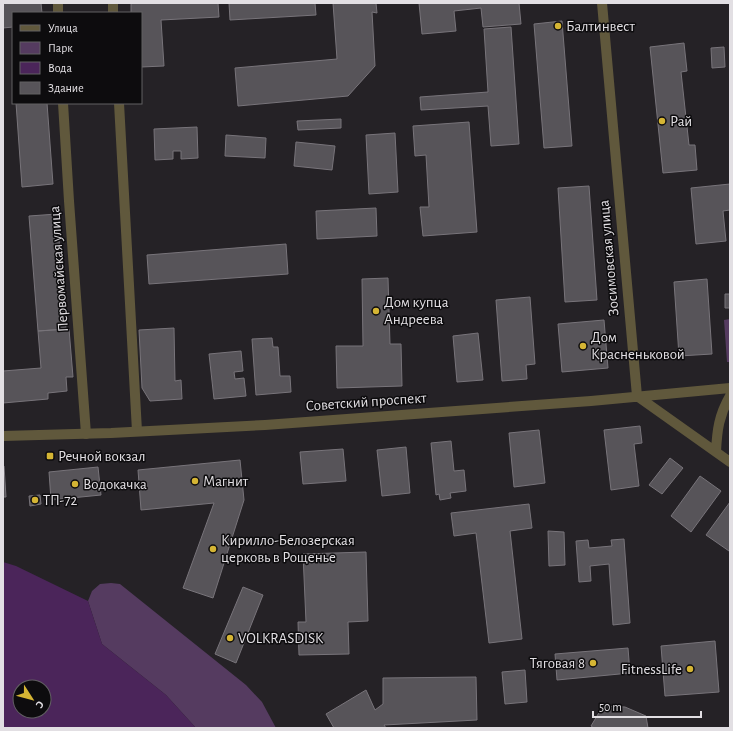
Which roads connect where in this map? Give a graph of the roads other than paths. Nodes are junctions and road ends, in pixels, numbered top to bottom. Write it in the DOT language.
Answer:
graph roads {
  1 [pos="602,3"];
  2 [pos="63,104"];
  3 [pos="119,104"];
  4 [pos="730,388"];
  5 [pos="637,396"];
  6 [pos="730,396"];
  7 [pos="137,431"];
  8 [pos="86,434"];
  9 [pos="3,436"];
  10 [pos="716,452"];
  11 [pos="730,462"];
  1 -- 5 [label="street, Зосимовская улица"];
  2 -- 8 [label="street, Первомайская улица"];
  3 -- 7 [label="street"];
  4 -- 5 [label="street, Советский проспект"];
  5 -- 7 [label="street, Советский проспект"];
  5 -- 10 [label="street"];
  6 -- 10 [label="street"];
  7 -- 8 [label="street, Советский проспект"];
  8 -- 9 [label="street, Советский проспект"];
  10 -- 11 [label="street"];
}
